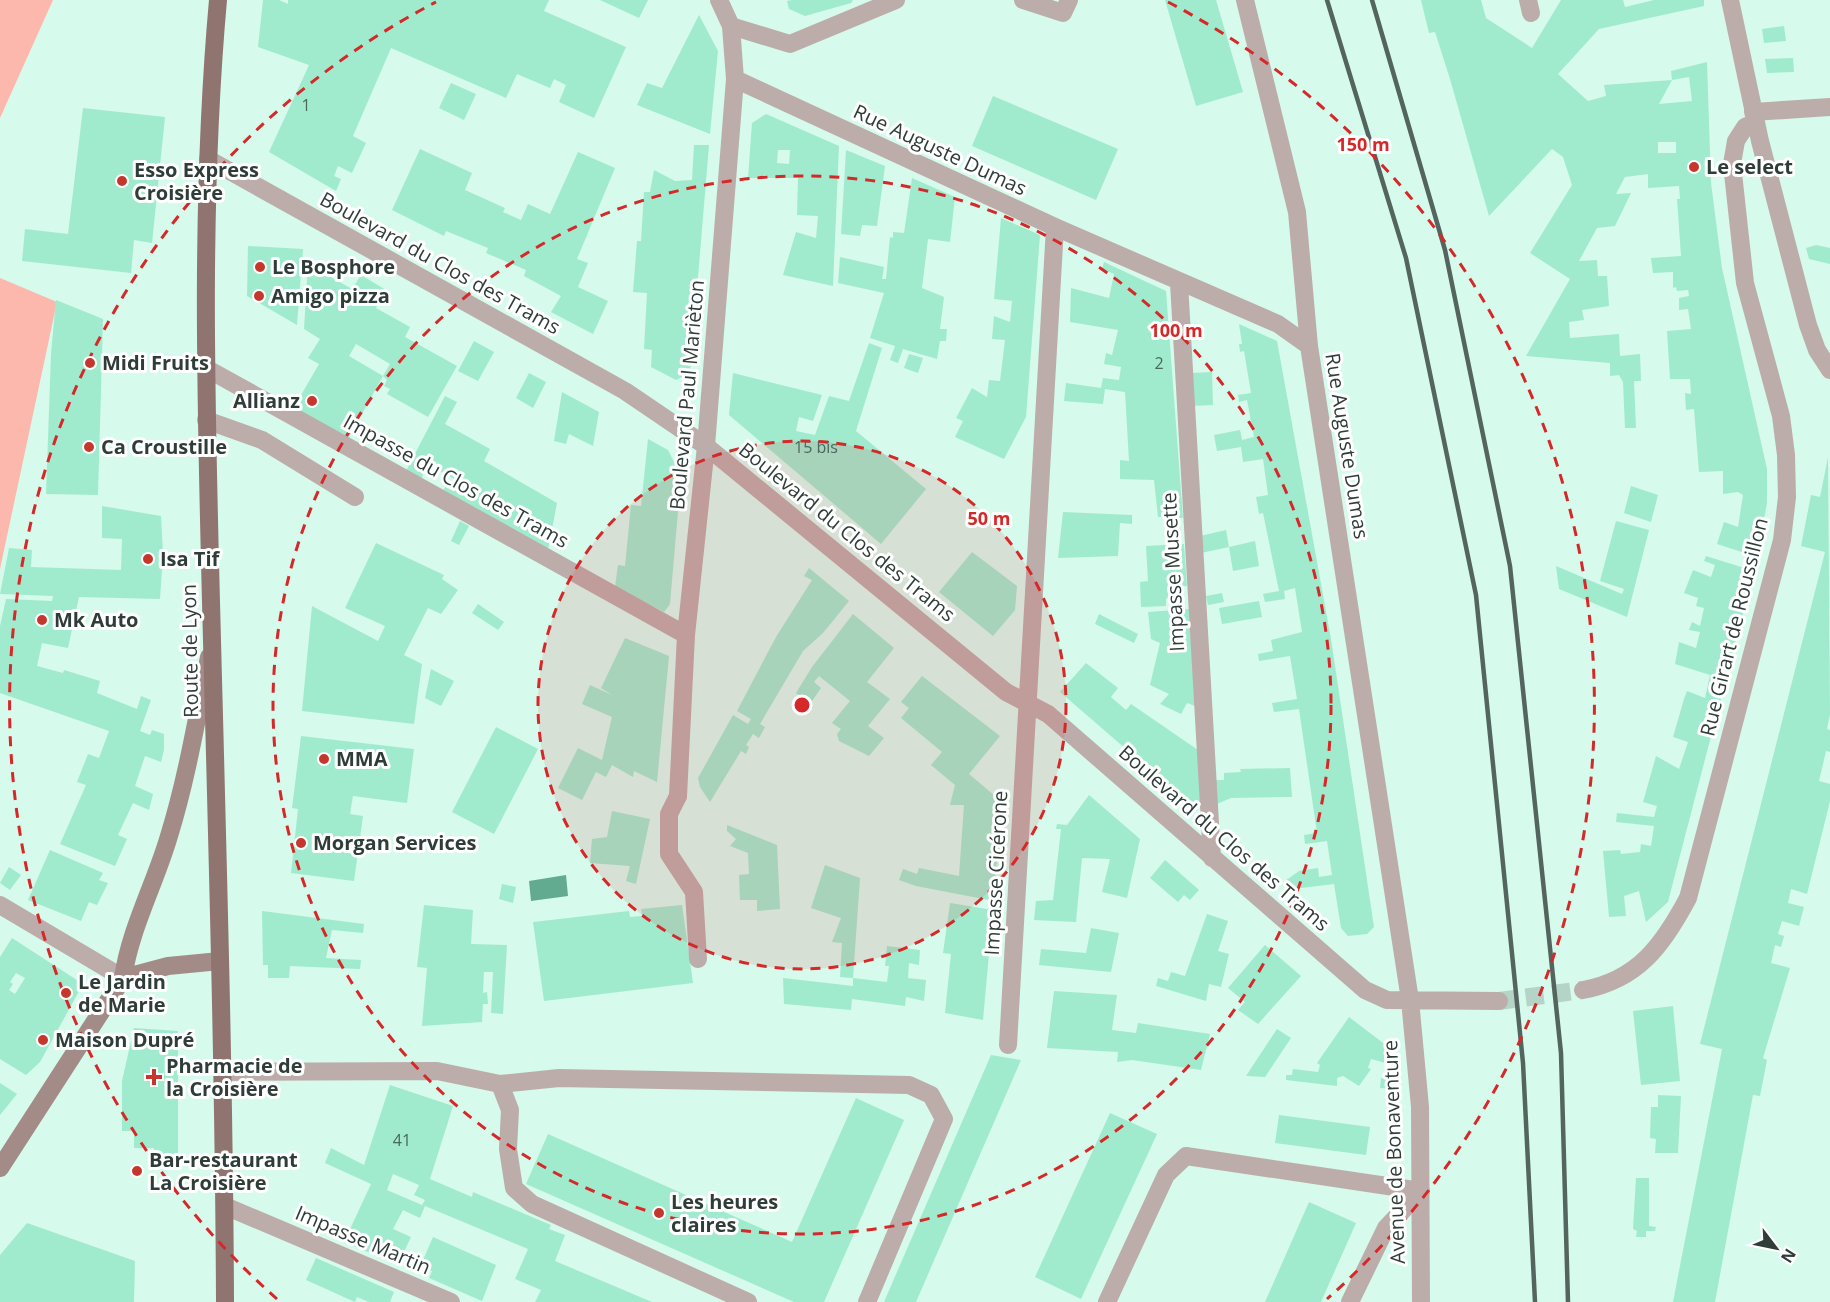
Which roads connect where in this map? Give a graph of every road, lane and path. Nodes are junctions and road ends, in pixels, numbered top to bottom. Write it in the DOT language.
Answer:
graph roads {
  1 [pos="218,0"];
  2 [pos="719,0"];
  3 [pos="896,0"];
  4 [pos="1023,0"];
  5 [pos="1069,0"];
  6 [pos="1245,0"];
  7 [pos="1730,0"];
  8 [pos="731,26"];
  9 [pos="735,80"];
  10 [pos="1830,107"];
  11 [pos="1755,117"];
  12 [pos="208,159"];
  13 [pos="1055,228"];
  14 [pos="1179,283"];
  15 [pos="1309,346"];
  16 [pos="204,367"];
  17 [pos="1830,370"];
  18 [pos="206,420"];
  19 [pos="706,446"];
  20 [pos="355,496"];
  21 [pos="686,635"];
  22 [pos="212,643"];
  23 [pos="1028,703"];
  24 [pos="1212,858"];
  25 [pos="0,905"];
  26 [pos="698,959"];
  27 [pos="220,961"];
  28 [pos="123,978"];
  29 [pos="1583,990"];
  30 [pos="1410,1000"];
  31 [pos="1499,1001"];
  32 [pos="1008,1045"];
  33 [pos="222,1072"];
  34 [pos="500,1084"];
  35 [pos="0,1168"];
  36 [pos="1420,1191"];
  37 [pos="225,1206"];
  38 [pos="225,1302"];
  39 [pos="451,1302"];
  40 [pos="748,1302"];
  41 [pos="867,1302"];
  42 [pos="1107,1302"];
  43 [pos="1350,1302"];
  44 [pos="1421,1302"];
  1 -- 12 [label="main road, Route de Lyon"];
  2 -- 8 [label="street, Boulevard Paul Marièton"];
  3 -- 8 [label="street"];
  4 -- 5 [label="street"];
  6 -- 15 [label="street"];
  7 -- 11 [label="street"];
  8 -- 9 [label="street, Boulevard Paul Marièton"];
  9 -- 13 [label="street, Rue Auguste Dumas"];
  9 -- 19 [label="street, Boulevard Paul Marièton"];
  10 -- 11 [label="street"];
  11 -- 17 [label="street"];
  11 -- 29 [label="street, Rue Girart de Roussillon"];
  12 -- 16 [label="main road, Route de Lyon"];
  12 -- 19 [label="street, Boulevard du Clos des Trams"];
  13 -- 14 [label="street, Rue Auguste Dumas"];
  13 -- 23 [label="street, Impasse Cicérone"];
  14 -- 15 [label="street, Rue Auguste Dumas"];
  14 -- 24 [label="street, Impasse Musette"];
  15 -- 30 [label="street, Rue Auguste Dumas"];
  16 -- 18 [label="main road, Route de Lyon"];
  16 -- 21 [label="street, Impasse du Clos des Trams"];
  18 -- 20 [label="street"];
  18 -- 22 [label="main road, Route de Lyon"];
  19 -- 21 [label="street, Boulevard Paul Marièton"];
  19 -- 23 [label="street, Boulevard du Clos des Trams"];
  21 -- 26 [label="street, Boulevard Paul Marièton"];
  22 -- 27 [label="main road, Route de Lyon"];
  22 -- 28 [label="main road"];
  23 -- 24 [label="street, Boulevard du Clos des Trams"];
  23 -- 32 [label="street, Impasse Cicérone"];
  24 -- 30 [label="street, Boulevard du Clos des Trams"];
  25 -- 28 [label="street"];
  27 -- 28 [label="main road"];
  27 -- 33 [label="main road, Route de Lyon"];
  28 -- 35 [label="main road"];
  30 -- 31 [label="street"];
  30 -- 36 [label="street, Avenue de Bonaventure"];
  33 -- 34 [label="street"];
  33 -- 37 [label="main road, Route de Lyon"];
  34 -- 40 [label="street"];
  34 -- 41 [label="street"];
  36 -- 42 [label="street"];
  36 -- 43 [label="street"];
  36 -- 44 [label="street, Avenue de Bonaventure"];
  37 -- 38 [label="main road, Route de Lyon"];
  37 -- 39 [label="street, Impasse Martin"];
}
